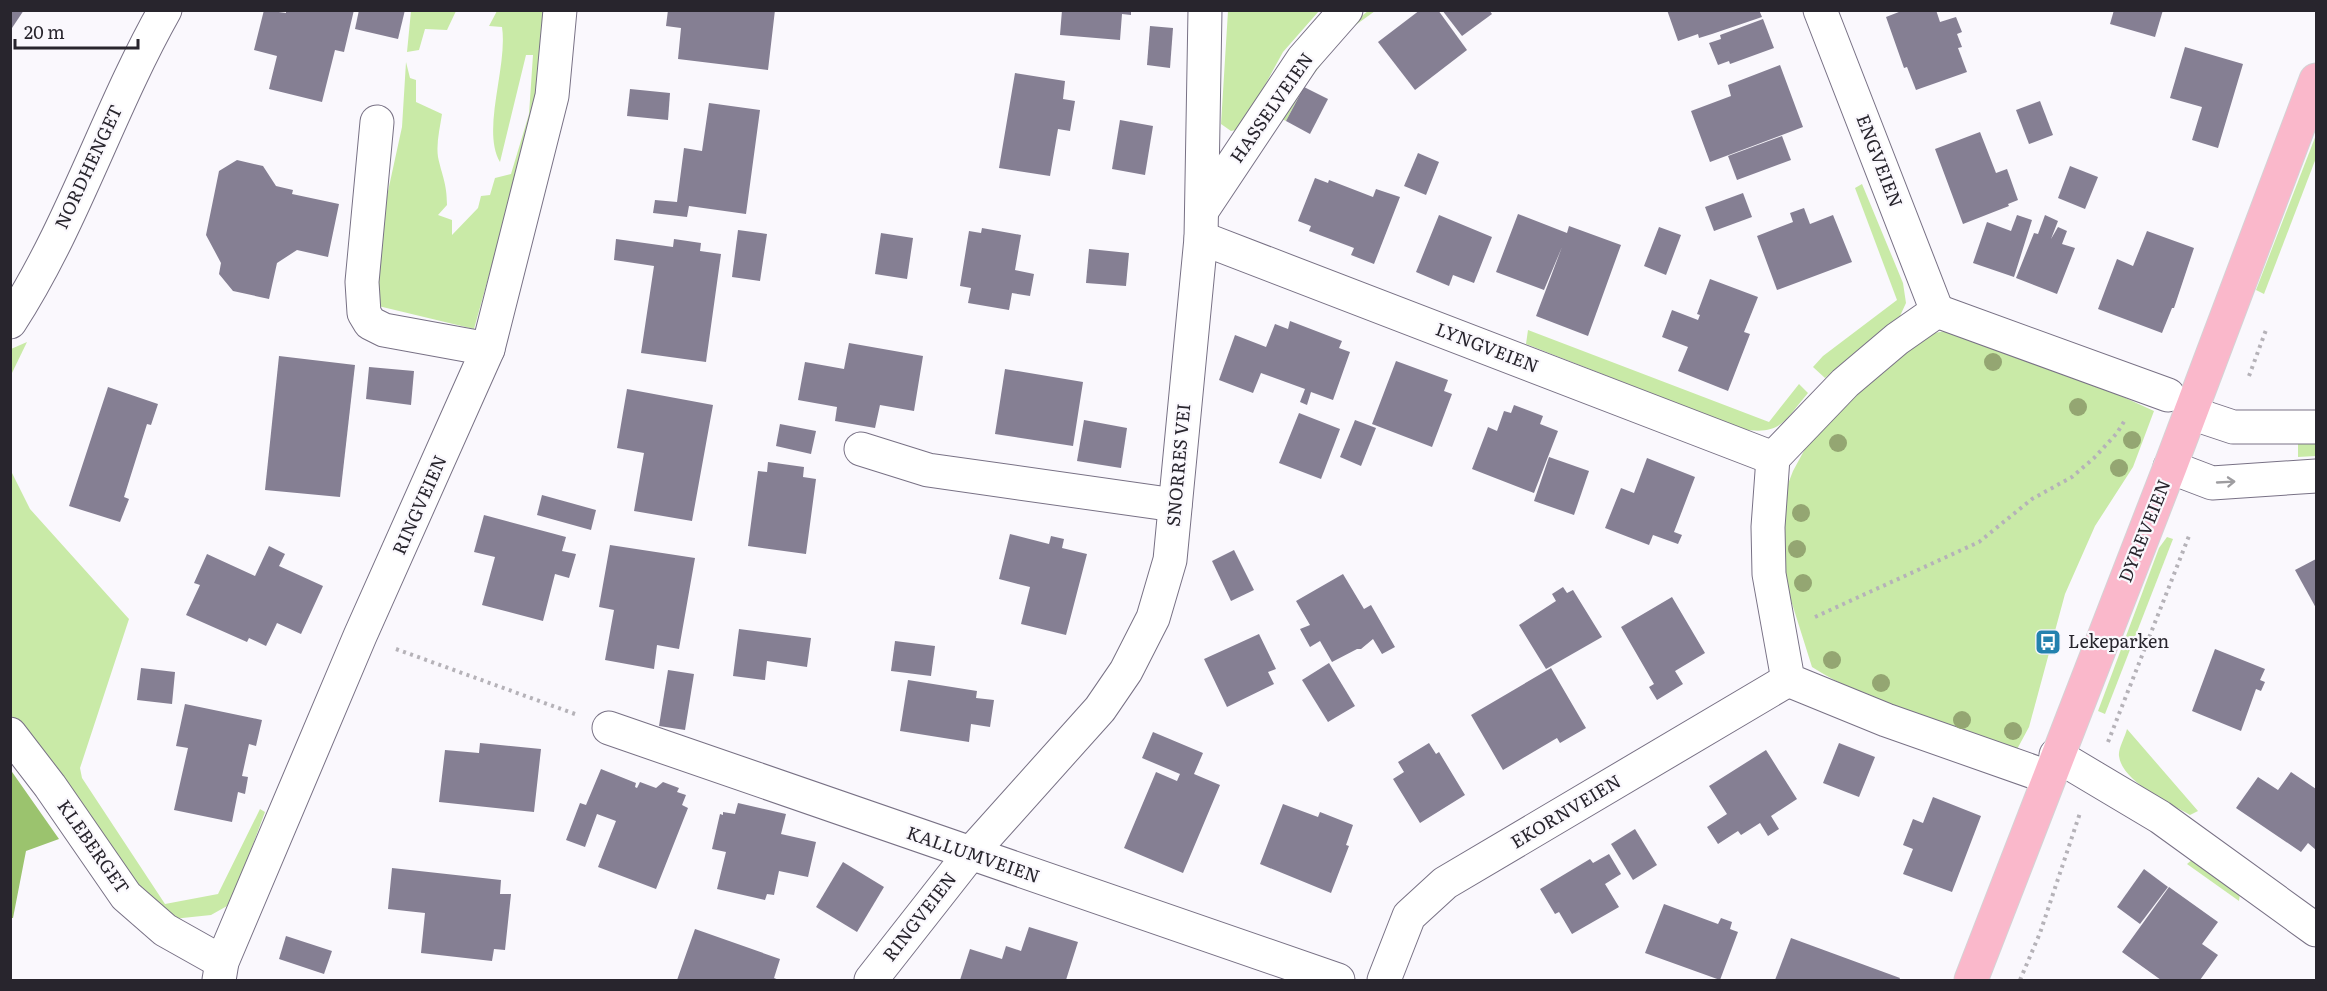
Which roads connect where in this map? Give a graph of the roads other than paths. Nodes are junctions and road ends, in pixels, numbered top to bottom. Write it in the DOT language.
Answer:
graph roads {
  1 [pos="165,10"];
  2 [pos="560,10"];
  3 [pos="1205,10"];
  4 [pos="1346,10"];
  5 [pos="1820,10"];
  6 [pos="2316,80"];
  7 [pos="377,122"];
  8 [pos="1202,224"];
  9 [pos="1937,311"];
  10 [pos="10,322"];
  11 [pos="488,350"];
  12 [pos="2167,398"];
  13 [pos="2316,428"];
  14 [pos="861,448"];
  15 [pos="1773,458"];
  16 [pos="2170,467"];
  17 [pos="2316,476"];
  18 [pos="1176,505"];
  19 [pos="1788,680"];
  20 [pos="609,728"];
  21 [pos="10,734"];
  22 [pos="2052,766"];
  23 [pos="970,854"];
  24 [pos="2316,930"];
  25 [pos="221,971"];
  26 [pos="871,981"];
  27 [pos="1338,981"];
  28 [pos="1384,981"];
  29 [pos="1971,981"];
  1 -- 10 [label="street, NORDHENGET"];
  2 -- 11 [label="street, RINGVEIEN"];
  3 -- 8 [label="street, SNORRES VEI"];
  4 -- 8 [label="street, HASSELVEIEN"];
  5 -- 9 [label="street, ENGVEIEN"];
  6 -- 12 [label="main road, DYREVEIEN"];
  7 -- 11 [label="street"];
  8 -- 15 [label="street, LYNGVEIEN"];
  8 -- 18 [label="street, SNORRES VEI"];
  9 -- 12 [label="street"];
  9 -- 15 [label="street"];
  11 -- 25 [label="street, RINGVEIEN"];
  12 -- 13 [label="street"];
  12 -- 16 [label="main road, DYREVEIEN"];
  14 -- 18 [label="street"];
  15 -- 19 [label="street"];
  16 -- 17 [label="street, one-way"];
  16 -- 22 [label="main road, DYREVEIEN"];
  18 -- 23 [label="street, SNORRES VEI"];
  19 -- 22 [label="street"];
  19 -- 28 [label="street, EKORNVEIEN"];
  20 -- 23 [label="street, KALLUMVEIEN"];
  21 -- 25 [label="street, KLEBERGET"];
  22 -- 24 [label="street"];
  22 -- 29 [label="main road, DYREVEIEN"];
  23 -- 26 [label="street, RINGVEIEN"];
  23 -- 27 [label="street, KALLUMVEIEN"];
}
